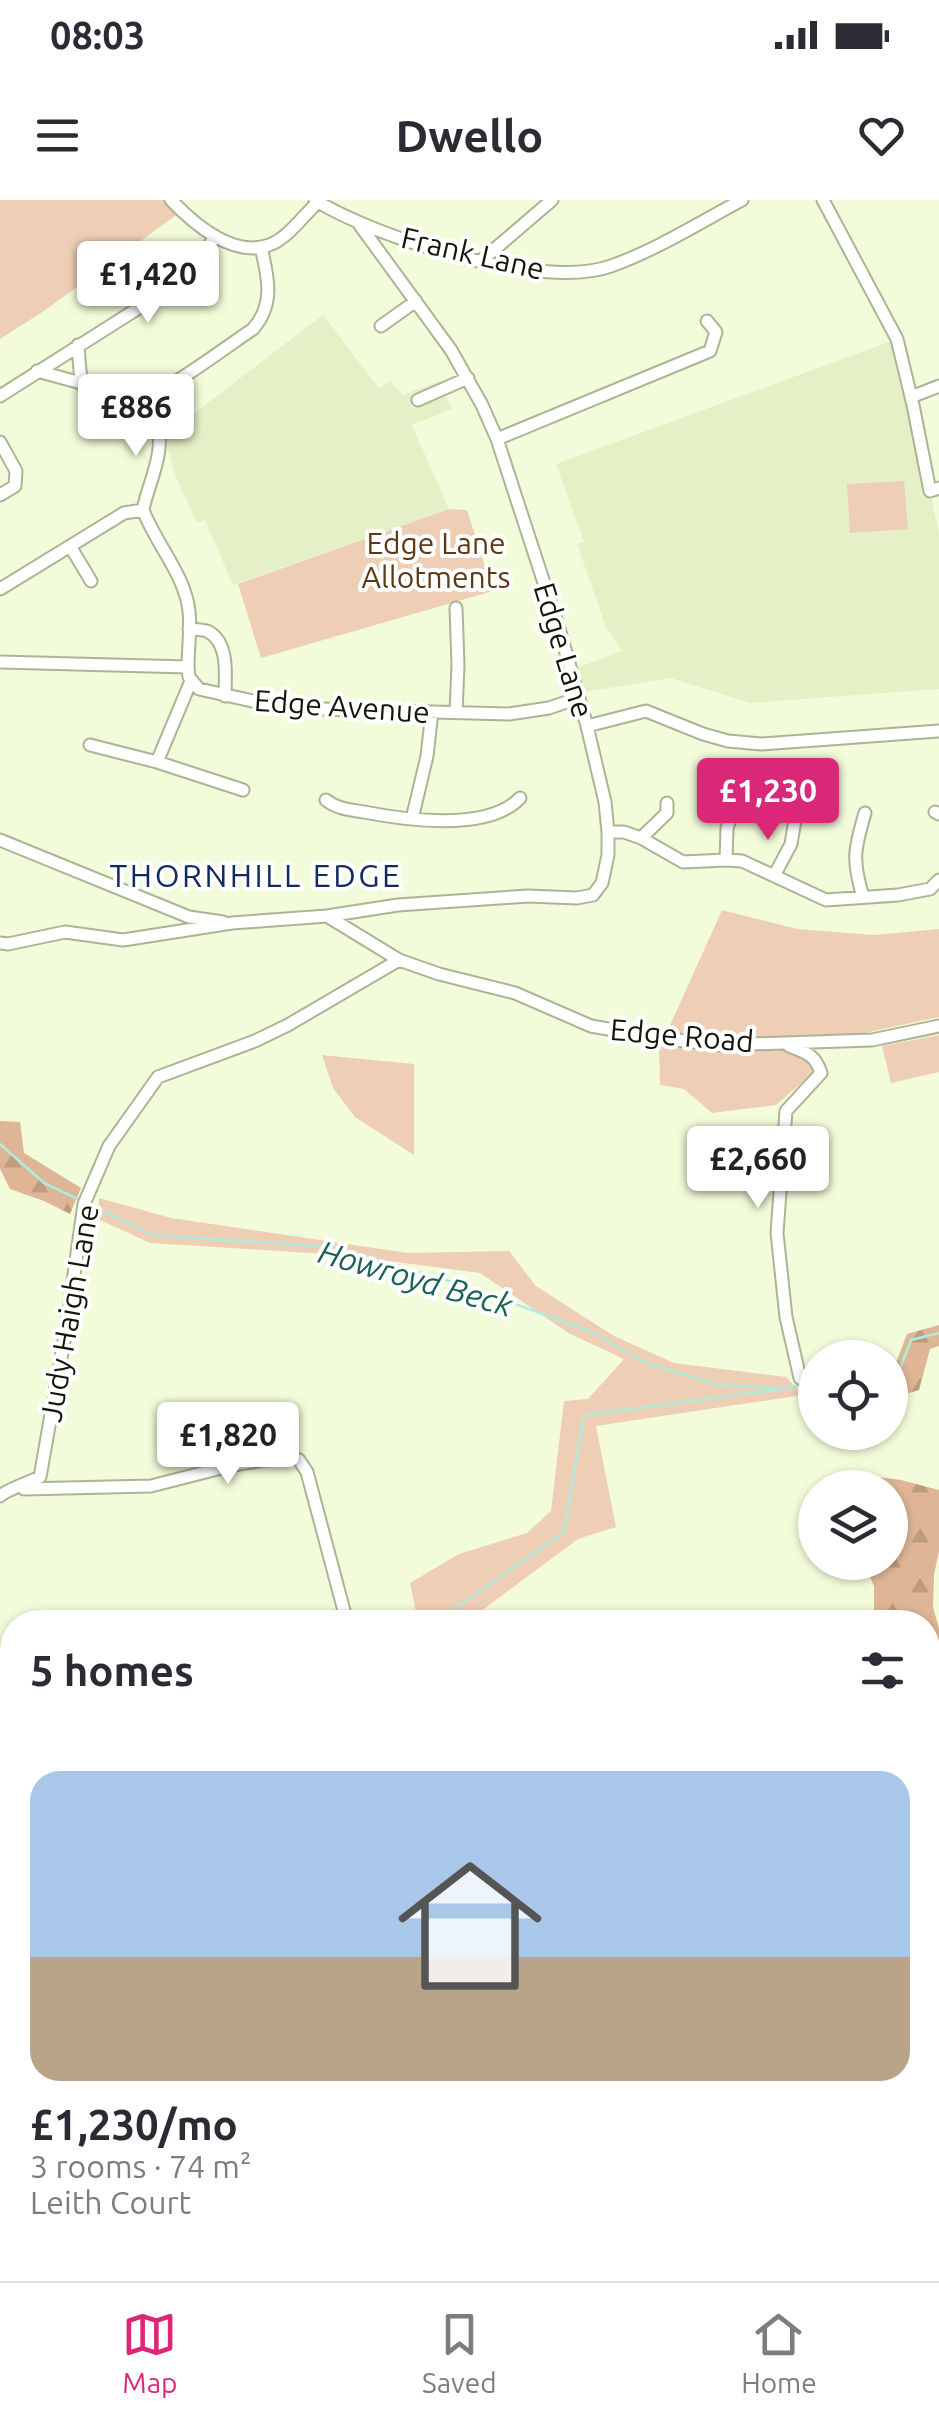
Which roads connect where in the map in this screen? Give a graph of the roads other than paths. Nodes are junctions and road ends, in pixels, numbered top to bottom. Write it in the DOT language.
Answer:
graph roads {
  1 [pos="171,200"];
  2 [pos="552,200"];
  3 [pos="742,200"];
  4 [pos="823,200"];
  5 [pos="316,201"];
  6 [pos="358,224"];
  7 [pos="215,236"];
  8 [pos="398,237"];
  9 [pos="261,247"];
  10 [pos="385,260"];
  11 [pos="482,260"];
  12 [pos="416,301"];
  13 [pos="707,321"];
  14 [pos="381,326"];
  15 [pos="78,345"];
  16 [pos="38,370"];
  17 [pos="468,378"];
  18 [pos="82,383"];
  19 [pos="939,386"];
  20 [pos="0,396"];
  21 [pos="911,397"];
  22 [pos="418,400"];
  23 [pos="144,401"];
  24 [pos="497,439"];
  25 [pos="0,442"];
  26 [pos="934,490"];
  27 [pos="0,496"];
  28 [pos="143,510"];
  29 [pos="70,546"];
  30 [pos="91,581"];
  31 [pos="0,589"];
  32 [pos="456,608"];
  33 [pos="189,629"];
  34 [pos="0,662"];
  35 [pos="188,667"];
  36 [pos="190,681"];
  37 [pos="225,696"];
  38 [pos="578,698"];
  39 [pos="432,712"];
  40 [pos="456,713"];
  41 [pos="587,726"];
  42 [pos="939,731"];
  43 [pos="90,745"];
  44 [pos="157,762"];
  45 [pos="243,790"];
  46 [pos="739,795"];
  47 [pos="520,798"];
  48 [pos="326,800"];
  49 [pos="668,803"];
  50 [pos="865,813"];
  51 [pos="412,819"];
  52 [pos="795,820"];
  53 [pos="608,832"];
  54 [pos="641,838"];
  55 [pos="0,840"];
  56 [pos="726,860"];
  57 [pos="774,876"];
  58 [pos="939,880"];
  59 [pos="863,897"];
  60 [pos="327,916"];
  61 [pos="232,923"];
  62 [pos="0,943"];
  63 [pos="399,960"];
  64 [pos="939,1026"];
  65 [pos="780,1043"];
  66 [pos="798,1369"];
  67 [pos="42,1482"];
  68 [pos="5,1492"];
  69 [pos="344,1610"];
  1 -- 7 [label="street"];
  2 -- 11 [label="street"];
  3 -- 11 [label="street, Frank Lane"];
  4 -- 21 [label="street"];
  5 -- 6 [label="street, Frank Lane"];
  5 -- 9 [label="street"];
  6 -- 8 [label="street, Frank Lane"];
  6 -- 10 [label="street, Edge Lane"];
  7 -- 9 [label="street"];
  7 -- 15 [label="street"];
  8 -- 10 [label="street"];
  8 -- 11 [label="street, Frank Lane"];
  9 -- 23 [label="street"];
  10 -- 12 [label="street, Edge Lane"];
  12 -- 14 [label="street"];
  12 -- 17 [label="street, Edge Lane"];
  13 -- 24 [label="street"];
  15 -- 16 [label="street"];
  15 -- 18 [label="street"];
  16 -- 18 [label="street"];
  16 -- 20 [label="street"];
  17 -- 22 [label="street"];
  17 -- 24 [label="street, Edge Lane"];
  18 -- 23 [label="street"];
  19 -- 21 [label="street"];
  21 -- 26 [label="street"];
  23 -- 28 [label="street"];
  24 -- 38 [label="street, Edge Lane"];
  25 -- 27 [label="street"];
  28 -- 29 [label="street"];
  28 -- 33 [label="street"];
  29 -- 30 [label="street"];
  29 -- 31 [label="street"];
  32 -- 40 [label="street"];
  33 -- 35 [label="street"];
  33 -- 37 [label="street"];
  34 -- 35 [label="street"];
  35 -- 36 [label="street"];
  36 -- 37 [label="street, Edge Avenue"];
  36 -- 44 [label="street"];
  37 -- 39 [label="street, Edge Avenue"];
  38 -- 40 [label="street, Edge Avenue"];
  38 -- 41 [label="street, Edge Lane"];
  39 -- 40 [label="street, Edge Avenue"];
  39 -- 51 [label="street"];
  41 -- 42 [label="street"];
  41 -- 53 [label="street, Edge Lane"];
  43 -- 44 [label="street"];
  44 -- 45 [label="street"];
  46 -- 56 [label="street"];
  47 -- 51 [label="street"];
  48 -- 51 [label="street"];
  49 -- 54 [label="street"];
  50 -- 59 [label="street"];
  52 -- 57 [label="street"];
  53 -- 54 [label="street"];
  53 -- 60 [label="street, Edge Lane"];
  54 -- 56 [label="street"];
  55 -- 61 [label="street"];
  56 -- 57 [label="street"];
  57 -- 59 [label="street"];
  58 -- 59 [label="street"];
  60 -- 61 [label="street"];
  60 -- 63 [label="street, Edge Road"];
  61 -- 62 [label="street"];
  63 -- 65 [label="street, Edge Road"];
  63 -- 67 [label="street, Judy Haigh Lane"];
  64 -- 65 [label="street, Edge Road"];
  65 -- 66 [label="street"];
  67 -- 68 [label="street"];
  67 -- 69 [label="street"];
}
